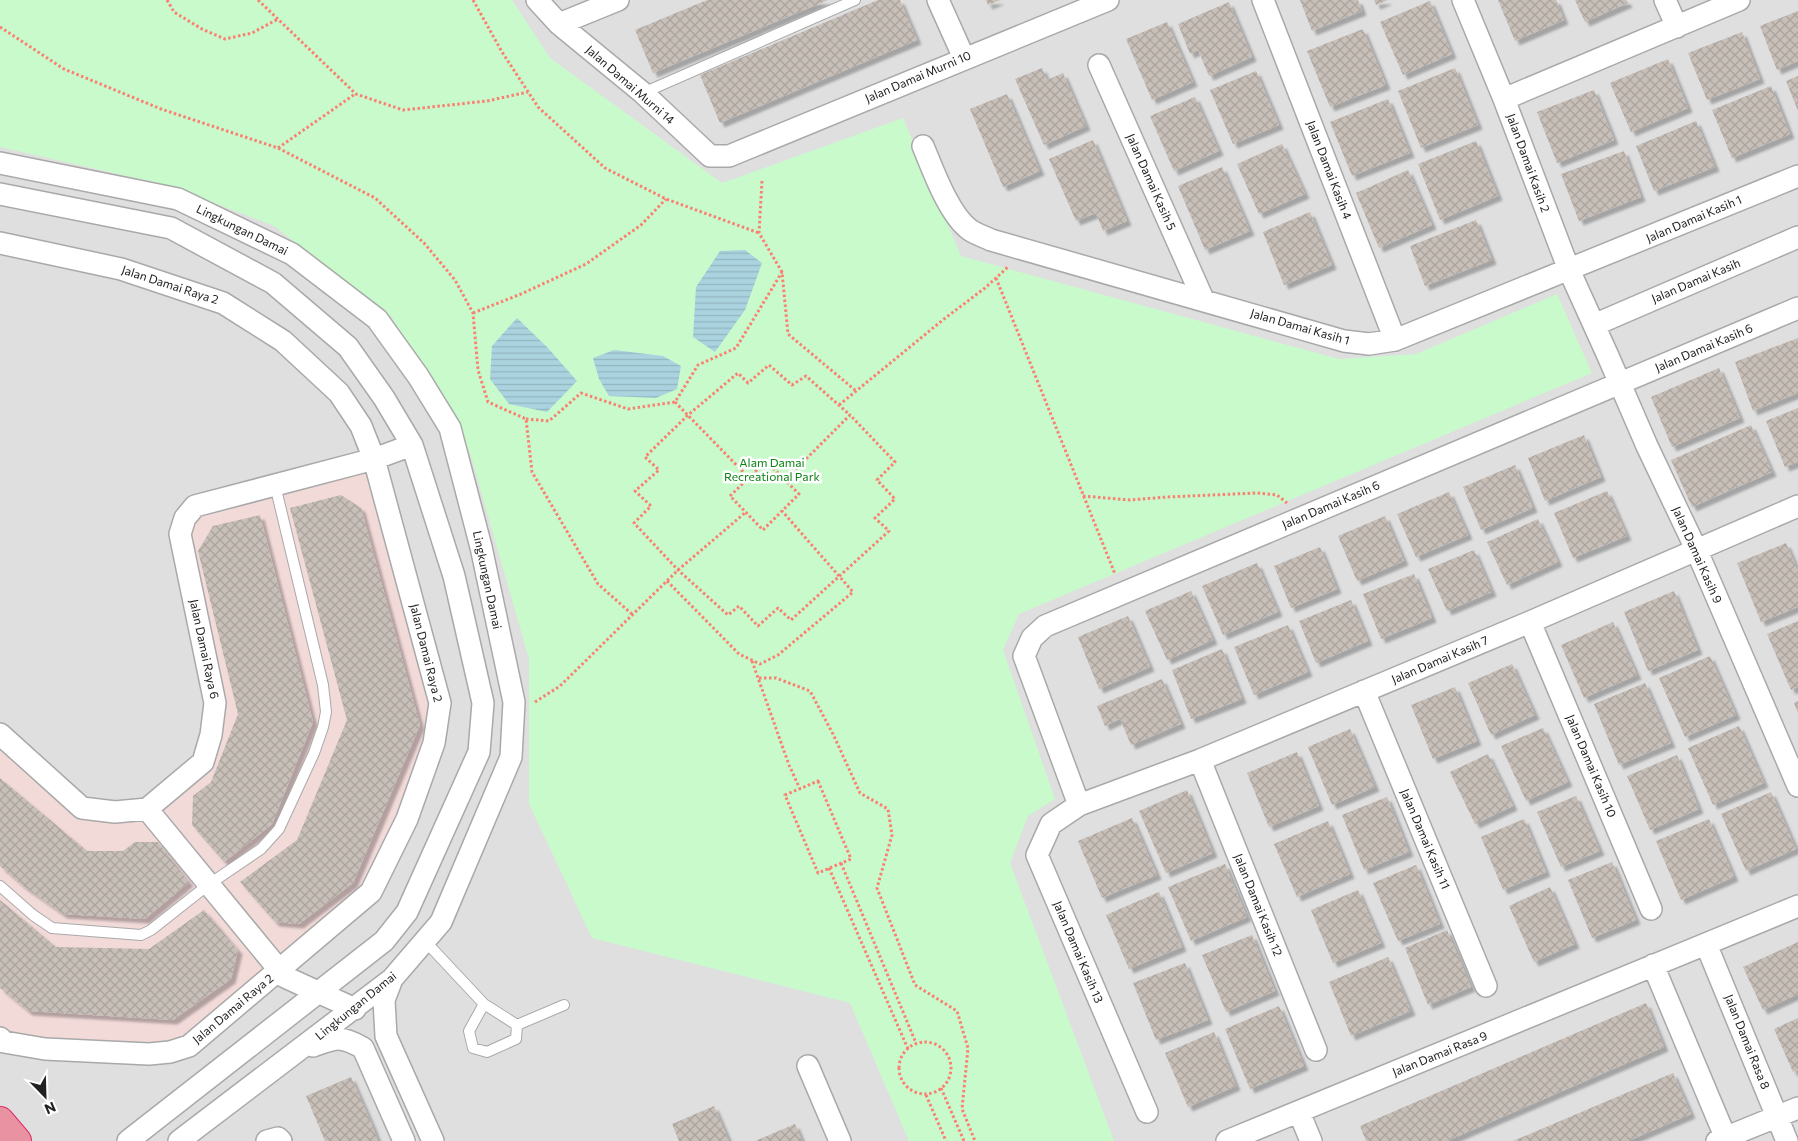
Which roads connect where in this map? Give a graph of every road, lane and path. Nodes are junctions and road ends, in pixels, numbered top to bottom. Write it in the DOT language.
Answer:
graph roads {
  1 [pos="167,0"];
  2 [pos="258,0"];
  3 [pos="473,0"];
  4 [pos="537,0"];
  5 [pos="618,0"];
  6 [pos="855,0"];
  7 [pos="938,0"];
  8 [pos="1108,0"];
  9 [pos="1264,0"];
  10 [pos="1462,0"];
  11 [pos="1665,0"];
  12 [pos="1739,0"];
  13 [pos="278,19"];
  14 [pos="559,24"];
  15 [pos="0,27"];
  16 [pos="1677,27"];
  17 [pos="964,58"];
  18 [pos="1099,65"];
  19 [pos="528,92"];
  20 [pos="643,93"];
  21 [pos="356,94"];
  22 [pos="1504,99"];
  23 [pos="923,146"];
  24 [pos="278,148"];
  25 [pos="729,156"];
  26 [pos="0,163"];
  27 [pos="1798,176"];
  28 [pos="762,182"];
  29 [pos="0,194"];
  30 [pos="666,199"];
  31 [pos="759,232"];
  32 [pos="1798,237"];
  33 [pos="0,243"];
  34 [pos="1024,249"];
  35 [pos="1569,270"];
  36 [pos="782,272"];
  37 [pos="996,278"];
  38 [pos="1203,300"];
  39 [pos="1798,308"];
  40 [pos="473,313"];
  41 [pos="1594,325"];
  42 [pos="1395,340"];
  43 [pos="1620,383"];
  44 [pos="855,390"];
  45 [pos="675,402"];
  46 [pos="839,405"];
  47 [pos="688,415"];
  48 [pos="850,415"];
  49 [pos="526,419"];
  50 [pos="412,445"];
  51 [pos="374,459"];
  52 [pos="749,478"];
  53 [pos="785,480"];
  54 [pos="275,485"];
  55 [pos="1083,496"];
  56 [pos="1798,506"];
  57 [pos="782,511"];
  58 [pos="746,512"];
  59 [pos="1303,517"];
  60 [pos="1696,550"];
  61 [pos="678,570"];
  62 [pos="838,575"];
  63 [pos="667,581"];
  64 [pos="1123,593"];
  65 [pos="633,615"];
  66 [pos="1530,622"];
  67 [pos="752,660"];
  68 [pos="758,678"];
  69 [pos="1364,692"];
  70 [pos="514,716"];
  71 [pos="0,734"];
  72 [pos="1200,760"];
  73 [pos="1798,786"];
  74 [pos="800,789"];
  75 [pos="1079,805"];
  76 [pos="147,809"];
  77 [pos="841,863"];
  78 [pos="829,868"];
  79 [pos="208,885"];
  80 [pos="0,886"];
  81 [pos="1798,906"];
  82 [pos="1651,909"];
  83 [pos="425,941"];
  84 [pos="1706,944"];
  85 [pos="1653,965"];
  86 [pos="278,971"];
  87 [pos="392,979"];
  88 [pos="1486,986"];
  89 [pos="318,993"];
  90 [pos="484,1004"];
  91 [pos="564,1005"];
  92 [pos="355,1009"];
  93 [pos="517,1025"];
  94 [pos="0,1038"];
  95 [pos="916,1043"];
  96 [pos="908,1049"];
  97 [pos="300,1050"];
  98 [pos="1316,1050"];
  99 [pos="808,1066"];
  100 [pos="941,1088"];
  101 [pos="926,1095"];
  102 [pos="1798,1108"];
  103 [pos="1147,1112"];
  104 [pos="1299,1112"];
  105 [pos="1777,1116"];
  106 [pos="0,1121"];
  107 [pos="1723,1140"];
  108 [pos="17,1141"];
  109 [pos="128,1141"];
  110 [pos="179,1141"];
  111 [pos="267,1141"];
  112 [pos="281,1141"];
  113 [pos="404,1141"];
  114 [pos="433,1141"];
  115 [pos="840,1141"];
  116 [pos="946,1141"];
  117 [pos="964,1141"];
  118 [pos="974,1141"];
  119 [pos="1227,1141"];
  120 [pos="1311,1141"];
  121 [pos="1787,1141"];
  1 -- 13 [label="path"];
  2 -- 13 [label="path"];
  3 -- 19 [label="path"];
  4 -- 14 [label="street, Jalan Damai Murni 14"];
  5 -- 14 [label="street"];
  6 -- 20 [label="lane"];
  7 -- 17 [label="street"];
  8 -- 17 [label="street, Jalan Damai Murni 10"];
  9 -- 42 [label="street, Jalan Damai Kasih 4"];
  10 -- 22 [label="street, Jalan Damai Kasih 2"];
  11 -- 16 [label="street"];
  12 -- 16 [label="street"];
  13 -- 21 [label="path"];
  14 -- 20 [label="street, Jalan Damai Murni 14"];
  15 -- 24 [label="path"];
  16 -- 22 [label="street"];
  17 -- 25 [label="street, Jalan Damai Murni 10"];
  18 -- 38 [label="street, Jalan Damai Kasih 5"];
  19 -- 21 [label="path"];
  19 -- 30 [label="path"];
  20 -- 25 [label="street, Jalan Damai Murni 14"];
  21 -- 24 [label="path"];
  22 -- 35 [label="street, Jalan Damai Kasih 2"];
  23 -- 34 [label="street, Jalan Damai Kasih 1"];
  24 -- 40 [label="path"];
  26 -- 70 [label="street, Lingkungan Damai"];
  27 -- 35 [label="street, Jalan Damai Kasih 1"];
  28 -- 31 [label="path"];
  29 -- 50 [label="street"];
  30 -- 31 [label="path"];
  30 -- 40 [label="path"];
  31 -- 36 [label="path"];
  32 -- 41 [label="street, Jalan Damai Kasih"];
  33 -- 51 [label="street, Jalan Damai Raya 2"];
  34 -- 37 [label="path"];
  34 -- 38 [label="street, Jalan Damai Kasih 1"];
  35 -- 41 [label="street, Jalan Damai Kasih 2"];
  35 -- 42 [label="street, Jalan Damai Kasih 1"];
  36 -- 44 [label="path"];
  36 -- 45 [label="path"];
  37 -- 44 [label="path"];
  37 -- 55 [label="path"];
  38 -- 42 [label="street, Jalan Damai Kasih 1"];
  39 -- 43 [label="street, Jalan Damai Kasih 6"];
  40 -- 49 [label="path"];
  41 -- 43 [label="street, Jalan Damai Kasih 9"];
  43 -- 59 [label="street, Jalan Damai Kasih 6"];
  43 -- 60 [label="street, Jalan Damai Kasih 9"];
  44 -- 46 [label="path"];
  45 -- 47 [label="path"];
  45 -- 49 [label="path"];
  46 -- 47 [label="path"];
  46 -- 48 [label="path"];
  47 -- 52 [label="path"];
  47 -- 61 [label="path"];
  48 -- 53 [label="path"];
  48 -- 62 [label="path"];
  49 -- 65 [label="path"];
  50 -- 51 [label="street, Jalan Damai Raya 6"];
  50 -- 89 [label="street"];
  51 -- 54 [label="street, Jalan Damai Raya 6"];
  51 -- 86 [label="street, Jalan Damai Raya 2"];
  52 -- 53 [label="path"];
  52 -- 58 [label="path"];
  53 -- 57 [label="path"];
  54 -- 76 [label="street, Jalan Damai Raya 6"];
  54 -- 79 [label="lane"];
  55 -- 59 [label="path"];
  55 -- 64 [label="path"];
  56 -- 60 [label="street, Jalan Damai Kasih 7"];
  57 -- 58 [label="path"];
  57 -- 62 [label="path"];
  58 -- 61 [label="path"];
  59 -- 64 [label="street, Jalan Damai Kasih 6"];
  60 -- 66 [label="street, Jalan Damai Kasih 7"];
  60 -- 73 [label="street, Jalan Damai Kasih 9"];
  61 -- 62 [label="path"];
  61 -- 63 [label="path"];
  62 -- 67 [label="path"];
  63 -- 65 [label="path"];
  63 -- 67 [label="path"];
  64 -- 75 [label="street, Jalan Damai Kasih 6"];
  65 -- 70 [label="path"];
  66 -- 69 [label="street, Jalan Damai Kasih 7"];
  66 -- 82 [label="street, Jalan Damai Kasih 10"];
  67 -- 68 [label="path"];
  68 -- 74 [label="path"];
  68 -- 118 [label="path"];
  69 -- 72 [label="street, Jalan Damai Kasih 7"];
  69 -- 88 [label="street, Jalan Damai Kasih 11"];
  70 -- 83 [label="street, Lingkungan Damai"];
  71 -- 76 [label="street"];
  72 -- 75 [label="street, Jalan Damai Kasih 7"];
  72 -- 98 [label="street, Jalan Damai Kasih 12"];
  74 -- 77 [label="path"];
  74 -- 78 [label="path"];
  75 -- 103 [label="street, Jalan Damai Kasih 13"];
  76 -- 79 [label="street"];
  77 -- 78 [label="path"];
  77 -- 95 [label="path"];
  78 -- 96 [label="path"];
  79 -- 80 [label="lane"];
  79 -- 86 [label="street"];
  81 -- 84 [label="street, Jalan Damai Rasa 9"];
  83 -- 87 [label="street, Lingkungan Damai"];
  83 -- 90 [label="lane"];
  84 -- 85 [label="street, Jalan Damai Rasa 9"];
  84 -- 105 [label="street, Jalan Damai Rasa 8"];
  85 -- 104 [label="street, Jalan Damai Rasa 9"];
  85 -- 107 [label="street"];
  86 -- 89 [label="street"];
  86 -- 94 [label="street, Jalan Damai Raya 2"];
  87 -- 92 [label="street, Lingkungan Damai"];
  87 -- 114 [label="street"];
  89 -- 92 [label="street"];
  89 -- 109 [label="street"];
  90 -- 93 [label="lane"];
  90 -- 93 [label="lane"];
  91 -- 93 [label="lane"];
  92 -- 97 [label="street, Lingkungan Damai"];
  95 -- 96 [label="path"];
  95 -- 100 [label="path"];
  96 -- 101 [label="path"];
  97 -- 110 [label="street, Lingkungan Damai"];
  97 -- 113 [label="street"];
  99 -- 115 [label="street"];
  100 -- 101 [label="path"];
  100 -- 117 [label="path"];
  101 -- 116 [label="path"];
  102 -- 105 [label="street"];
  104 -- 119 [label="street, Jalan Damai Rasa 9"];
  104 -- 120 [label="street"];
  105 -- 107 [label="street"];
  105 -- 121 [label="street, Jalan Damai Rasa 8"];
  106 -- 108 [label="highway"];
  111 -- 112 [label="street"];
}
